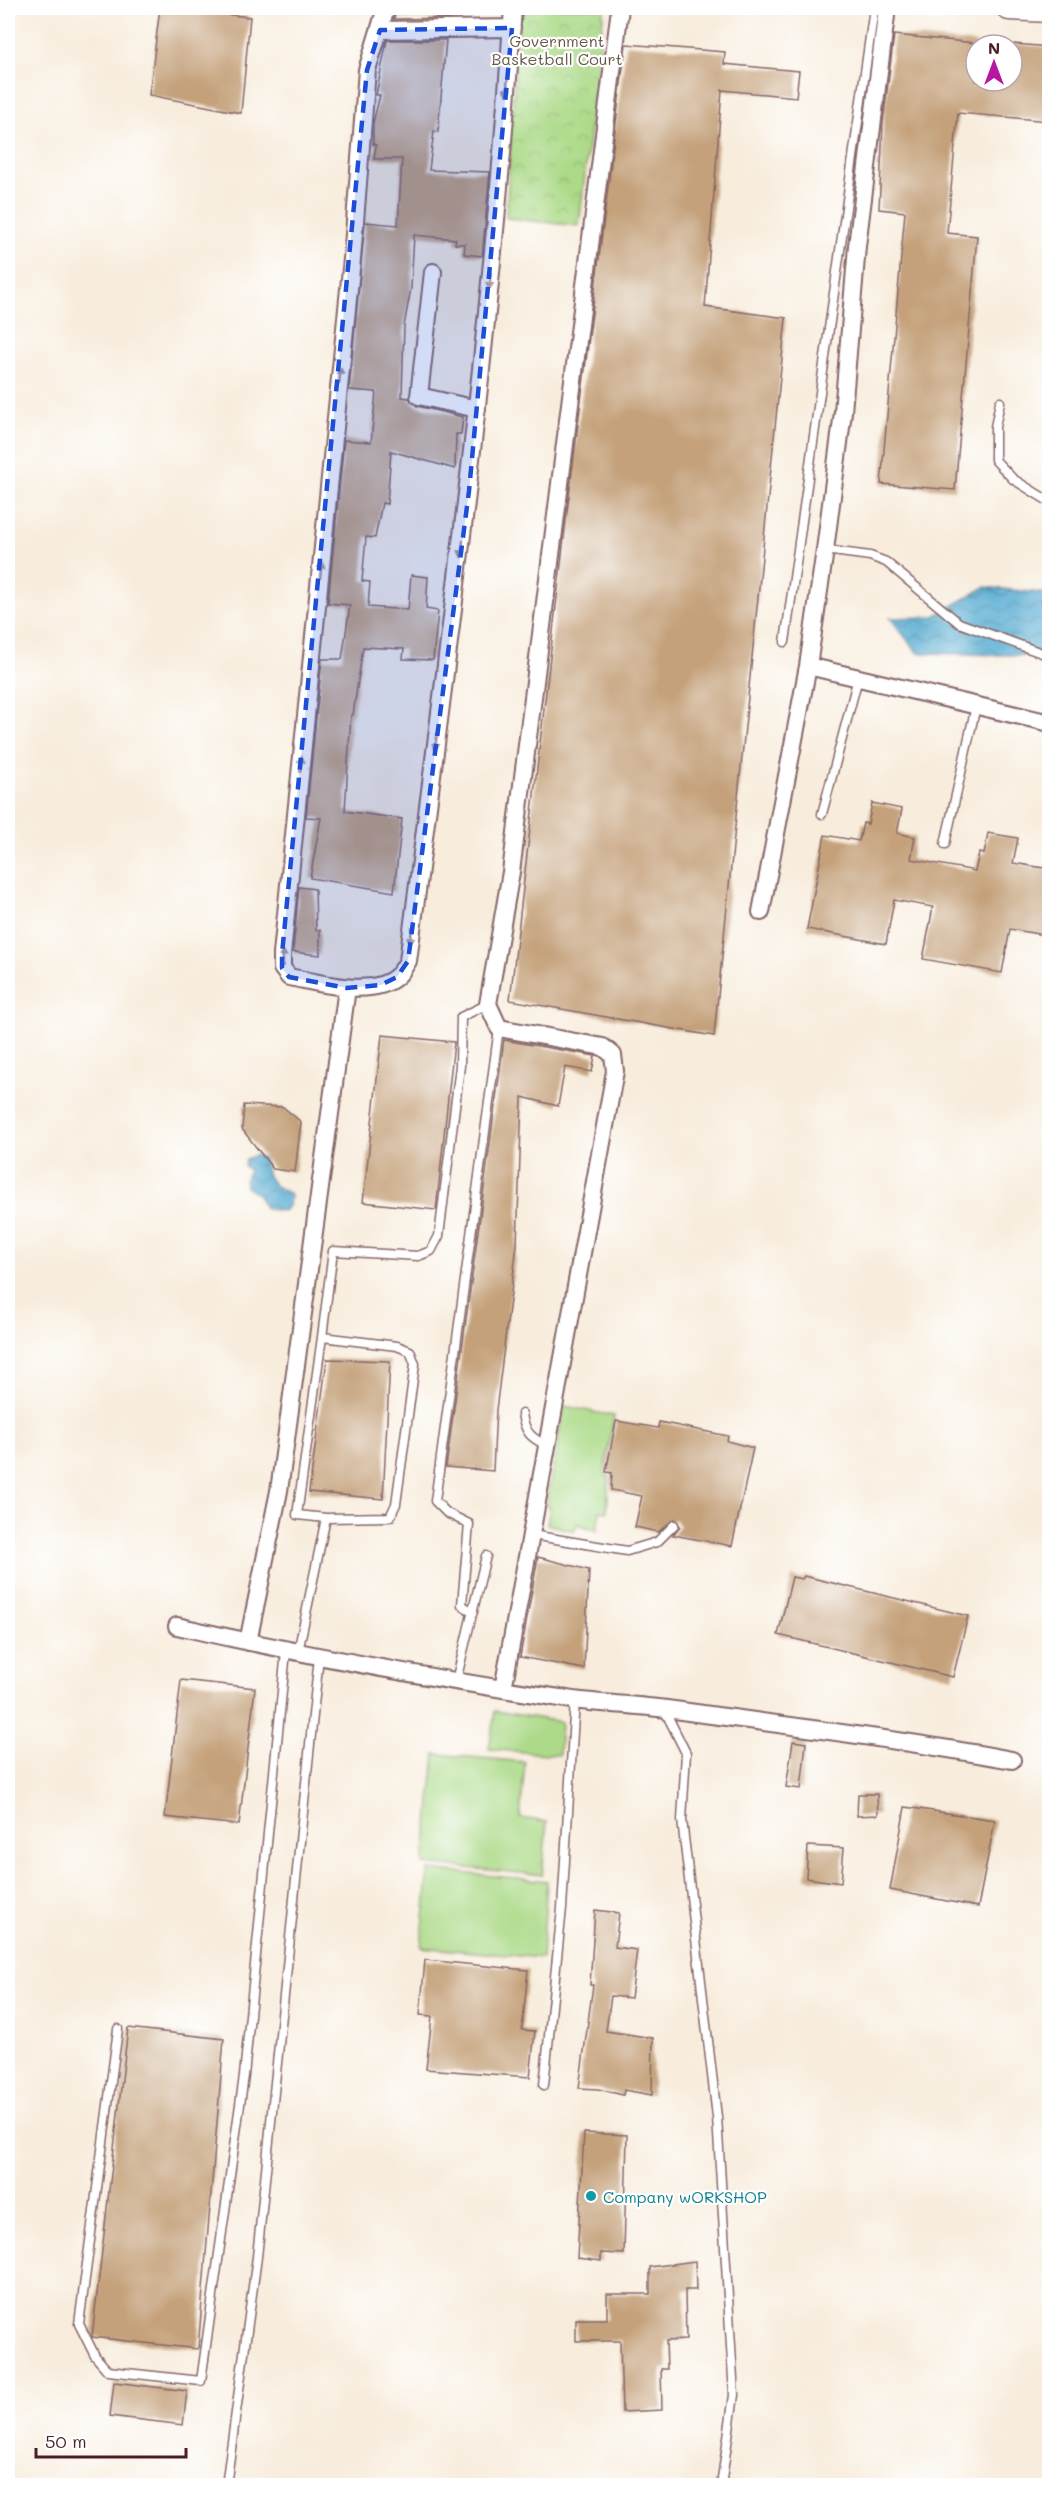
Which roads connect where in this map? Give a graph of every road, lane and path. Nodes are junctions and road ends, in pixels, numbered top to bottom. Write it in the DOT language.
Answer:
graph roads {
  1 [pos="386,8"];
  2 [pos="513,8"];
  3 [pos="620,8"];
  4 [pos="874,8"];
  5 [pos="887,8"];
  6 [pos="1009,8"];
  7 [pos="1050,10"];
  8 [pos="512,28"];
  9 [pos="380,30"];
  10 [pos="433,272"];
  11 [pos="1000,402"];
  12 [pos="477,409"];
  13 [pos="1050,502"];
  14 [pos="825,550"];
  15 [pos="785,642"];
  16 [pos="1050,656"];
  17 [pos="807,666"];
  18 [pos="858,678"];
  19 [pos="976,706"];
  20 [pos="1050,723"];
  21 [pos="822,814"];
  22 [pos="945,844"];
  23 [pos="760,912"];
  24 [pos="347,988"];
  25 [pos="488,1004"];
  26 [pos="499,1028"];
  27 [pos="322,1337"];
  28 [pos="522,1414"];
  29 [pos="548,1446"];
  30 [pos="326,1518"];
  31 [pos="674,1525"];
  32 [pos="532,1535"];
  33 [pos="486,1556"];
  34 [pos="473,1612"];
  35 [pos="177,1626"];
  36 [pos="248,1642"];
  37 [pos="292,1652"];
  38 [pos="319,1657"];
  39 [pos="456,1681"];
  40 [pos="503,1689"];
  41 [pos="575,1700"];
  42 [pos="664,1709"];
  43 [pos="1012,1760"];
  44 [pos="118,2029"];
  45 [pos="544,2085"];
  46 [pos="226,2486"];
  47 [pos="721,2486"];
  1 -- 9 [label="street"];
  2 -- 8 [label="street"];
  3 -- 25 [label="street"];
  4 -- 15 [label="lane"];
  5 -- 14 [label="street"];
  6 -- 7 [label="street"];
  8 -- 9 [label="street"];
  8 -- 12 [label="street, one-way"];
  24 -- 9 [label="street, one-way"];
  10 -- 12 [label="street"];
  11 -- 13 [label="lane"];
  12 -- 24 [label="street, one-way"];
  14 -- 16 [label="lane"];
  14 -- 17 [label="street"];
  17 -- 18 [label="street"];
  17 -- 23 [label="street"];
  18 -- 19 [label="street"];
  18 -- 21 [label="lane"];
  19 -- 20 [label="street"];
  19 -- 22 [label="lane"];
  24 -- 36 [label="street"];
  25 -- 26 [label="street"];
  25 -- 27 [label="lane"];
  26 -- 29 [label="street"];
  26 -- 34 [label="lane"];
  27 -- 30 [label="lane"];
  27 -- 30 [label="lane"];
  28 -- 29 [label="lane"];
  29 -- 32 [label="street"];
  30 -- 37 [label="lane"];
  31 -- 32 [label="lane"];
  32 -- 40 [label="street"];
  33 -- 34 [label="lane"];
  34 -- 39 [label="lane"];
  35 -- 36 [label="street"];
  36 -- 37 [label="street"];
  37 -- 38 [label="street"];
  37 -- 44 [label="lane"];
  38 -- 39 [label="street"];
  38 -- 46 [label="lane"];
  39 -- 40 [label="street"];
  40 -- 41 [label="street"];
  41 -- 42 [label="street"];
  41 -- 45 [label="lane"];
  42 -- 43 [label="street"];
  42 -- 47 [label="lane"];
}
